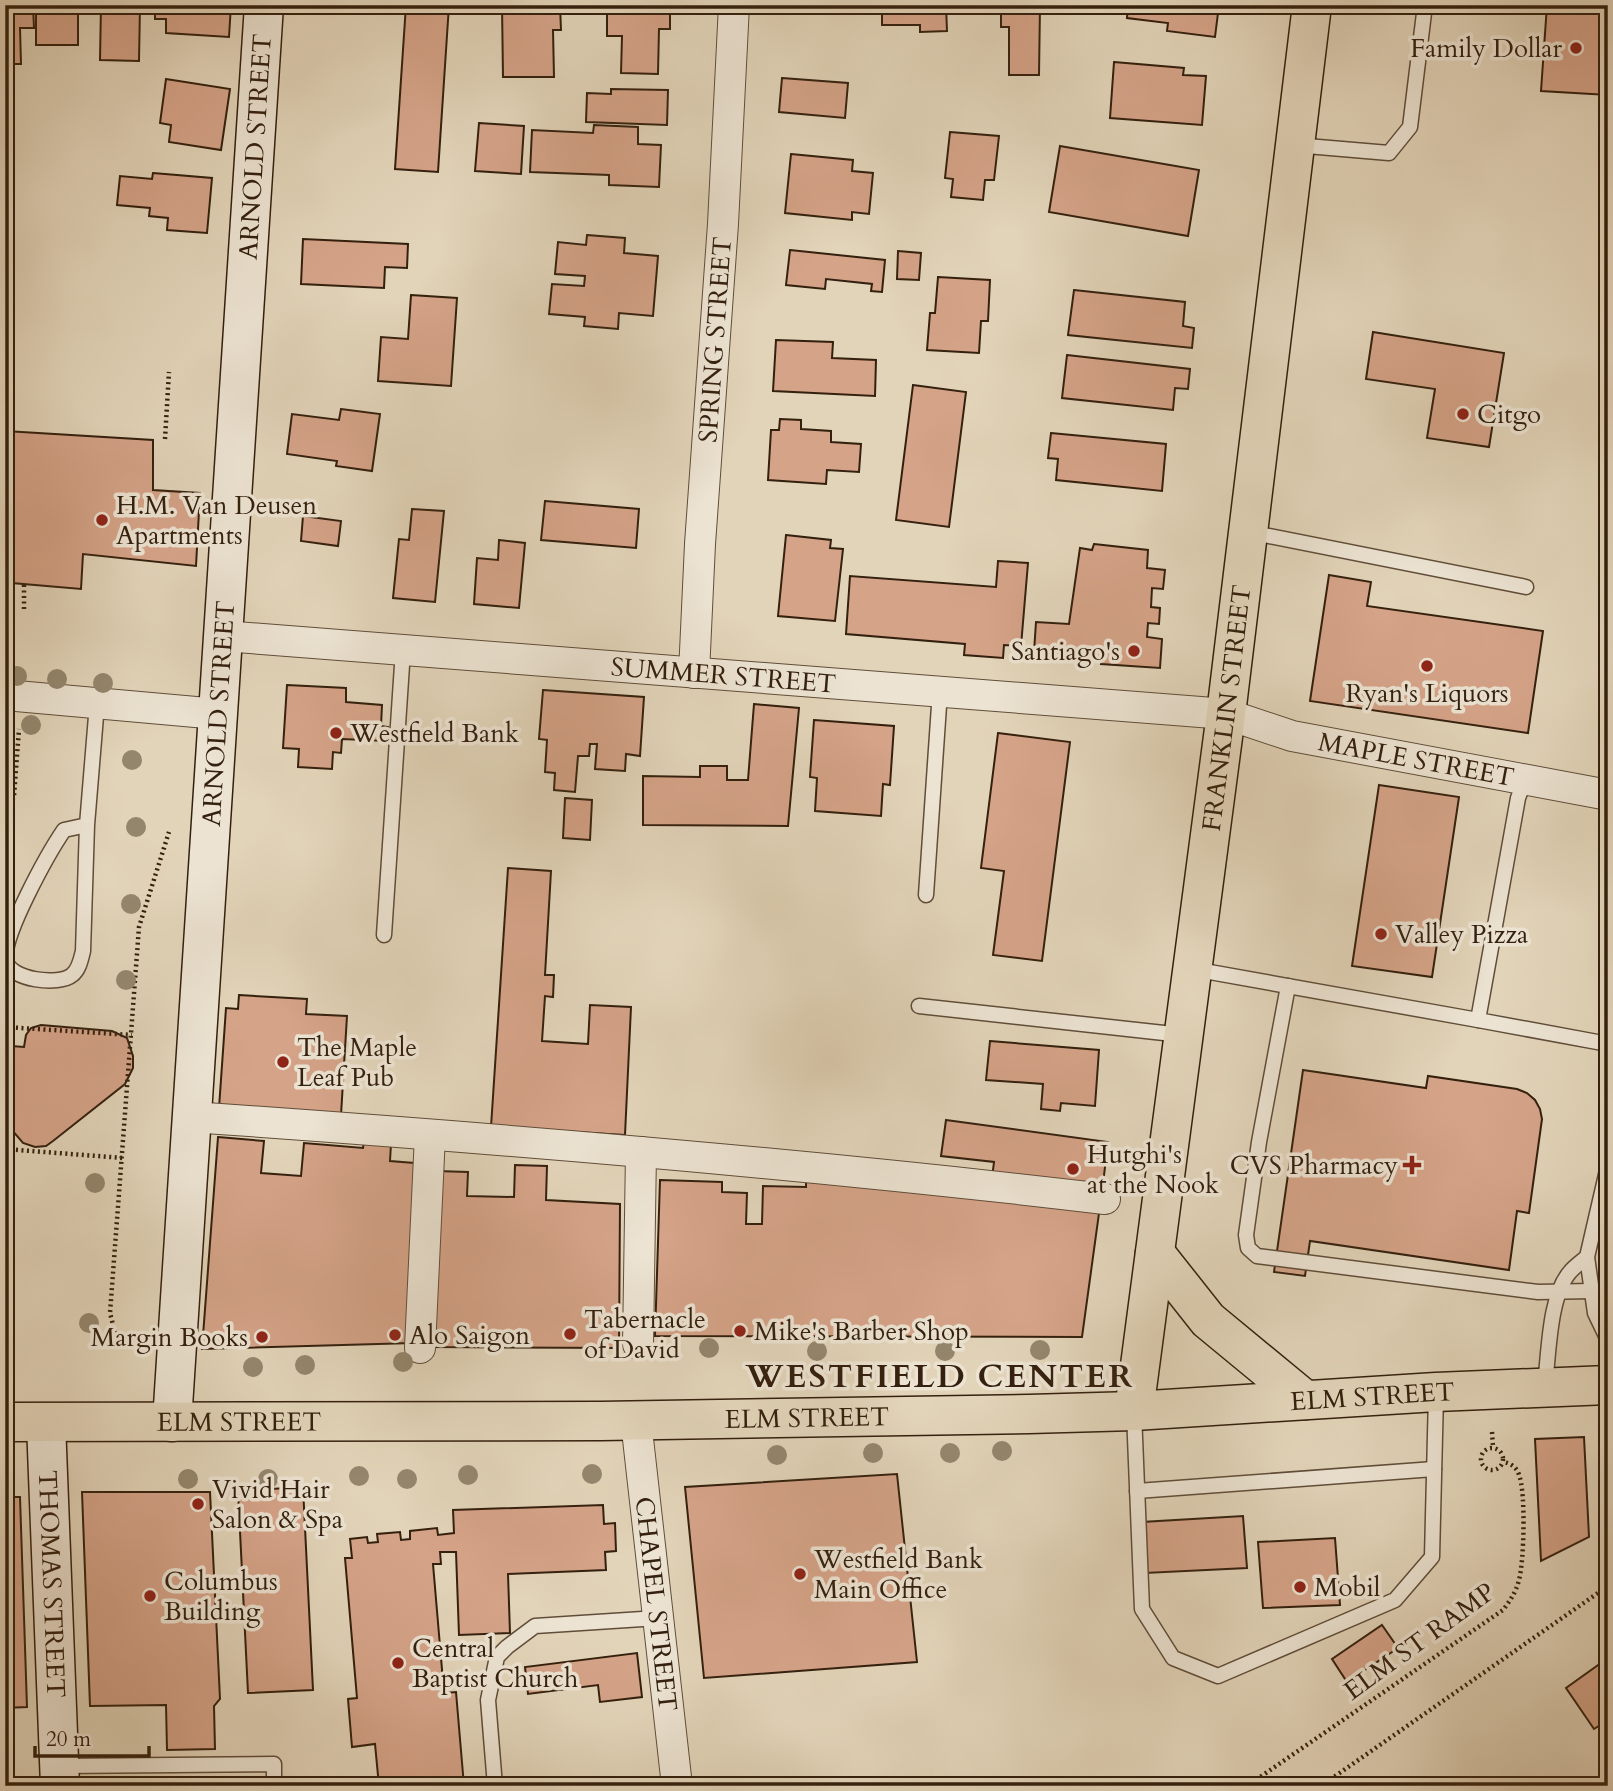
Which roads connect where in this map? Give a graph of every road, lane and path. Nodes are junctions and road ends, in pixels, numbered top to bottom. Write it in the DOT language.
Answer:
graph roads {
  1 [pos="264,5"];
  2 [pos="734,5"];
  3 [pos="1311,5"];
  4 [pos="1426,5"];
  5 [pos="1295,145"];
  6 [pos="169,372"];
  7 [pos="165,439"];
  8 [pos="1248,532"];
  9 [pos="24,584"];
  10 [pos="1526,587"];
  11 [pos="24,609"];
  12 [pos="222,636"];
  13 [pos="403,650"];
  14 [pos="694,673"];
  15 [pos="940,691"];
  16 [pos="5,695"];
  17 [pos="97,704"];
  18 [pos="218,714"];
  19 [pos="1226,714"];
  20 [pos="19,729"];
  21 [pos="1525,780"];
  22 [pos="1608,795"];
  23 [pos="5,821"];
  24 [pos="86,825"];
  25 [pos="170,829"];
  26 [pos="926,895"];
  27 [pos="384,935"];
  28 [pos="1192,969"];
  29 [pos="1288,986"];
  30 [pos="919,1006"];
  31 [pos="1478,1020"];
  32 [pos="5,1027"];
  33 [pos="132,1035"];
  34 [pos="1184,1035"];
  35 [pos="1608,1044"];
  36 [pos="191,1117"];
  37 [pos="430,1135"];
  38 [pos="5,1149"];
  39 [pos="641,1152"];
  40 [pos="123,1158"];
  41 [pos="1608,1166"];
  42 [pos="1105,1199"];
  43 [pos="1155,1253"];
  44 [pos="1587,1257"];
  45 [pos="1592,1291"];
  46 [pos="1559,1293"];
  47 [pos="1608,1340"];
  48 [pos="118,1344"];
  49 [pos="638,1344"];
  50 [pos="419,1348"];
  51 [pos="1608,1385"];
  52 [pos="1544,1387"];
  53 [pos="1436,1392"];
  54 [pos="1305,1400"];
  55 [pos="1134,1411"];
  56 [pos="636,1421"];
  57 [pos="5,1422"];
  58 [pos="172,1422"];
  59 [pos="46,1423"];
  60 [pos="1492,1432"];
  61 [pos="1493,1447"];
  62 [pos="1503,1462"];
  63 [pos="1434,1469"];
  64 [pos="1137,1491"];
  65 [pos="1608,1586"];
  66 [pos="658,1618"];
  67 [pos="60,1776"];
  68 [pos="274,1786"];
  69 [pos="495,1786"];
  70 [pos="677,1786"];
  71 [pos="1247,1786"];
  72 [pos="1321,1786"];
  1 -- 12 [label="street, ARNOLD STREET"];
  2 -- 14 [label="street, SPRING STREET"];
  3 -- 5 [label="main road, FRANKLIN STREET"];
  4 -- 5 [label="lane"];
  5 -- 8 [label="main road, FRANKLIN STREET"];
  6 -- 7 [label="path"];
  8 -- 10 [label="lane"];
  8 -- 19 [label="main road, FRANKLIN STREET"];
  9 -- 11 [label="path"];
  12 -- 13 [label="street, SUMMER STREET"];
  12 -- 18 [label="street, ARNOLD STREET"];
  13 -- 14 [label="street, SUMMER STREET"];
  13 -- 27 [label="lane"];
  14 -- 15 [label="street, SUMMER STREET"];
  15 -- 19 [label="street, SUMMER STREET"];
  15 -- 26 [label="lane"];
  16 -- 17 [label="street"];
  17 -- 18 [label="street"];
  17 -- 24 [label="lane"];
  18 -- 36 [label="street, ARNOLD STREET"];
  19 -- 21 [label="street, MAPLE STREET"];
  19 -- 28 [label="main road, FRANKLIN STREET"];
  20 -- 23 [label="path"];
  21 -- 22 [label="street, MAPLE STREET"];
  21 -- 31 [label="lane"];
  24 -- 24 [label="lane"];
  25 -- 33 [label="path"];
  28 -- 29 [label="lane"];
  28 -- 34 [label="main road, FRANKLIN STREET"];
  29 -- 31 [label="lane"];
  29 -- 46 [label="lane"];
  30 -- 34 [label="lane"];
  31 -- 35 [label="lane"];
  32 -- 33 [label="path"];
  33 -- 40 [label="path"];
  34 -- 43 [label="main road, FRANKLIN STREET"];
  36 -- 37 [label="street"];
  36 -- 58 [label="street, ARNOLD STREET"];
  37 -- 39 [label="street"];
  37 -- 50 [label="street"];
  38 -- 40 [label="path"];
  39 -- 42 [label="street"];
  39 -- 49 [label="street"];
  40 -- 48 [label="path"];
  41 -- 44 [label="lane"];
  43 -- 54 [label="main road"];
  43 -- 55 [label="main road, FRANKLIN STREET"];
  44 -- 45 [label="lane"];
  44 -- 46 [label="lane"];
  45 -- 46 [label="lane"];
  45 -- 47 [label="lane"];
  46 -- 52 [label="lane"];
  51 -- 52 [label="main road, ELM STREET"];
  52 -- 53 [label="main road, ELM STREET"];
  53 -- 54 [label="main road, ELM STREET"];
  53 -- 63 [label="lane"];
  54 -- 55 [label="main road, ELM STREET"];
  55 -- 56 [label="main road, ELM STREET"];
  55 -- 64 [label="lane"];
  56 -- 58 [label="main road, ELM STREET"];
  56 -- 66 [label="street, CHAPEL STREET"];
  57 -- 59 [label="main road, ELM STREET"];
  58 -- 59 [label="main road, ELM STREET"];
  59 -- 67 [label="street, THOMAS STREET"];
  60 -- 61 [label="path"];
  61 -- 62 [label="path"];
  61 -- 62 [label="path"];
  62 -- 71 [label="path, ELM ST RAMP"];
  63 -- 64 [label="lane"];
  63 -- 64 [label="lane"];
  65 -- 72 [label="path"];
  66 -- 69 [label="lane"];
  66 -- 70 [label="street, CHAPEL STREET"];
  67 -- 68 [label="lane"];
}
